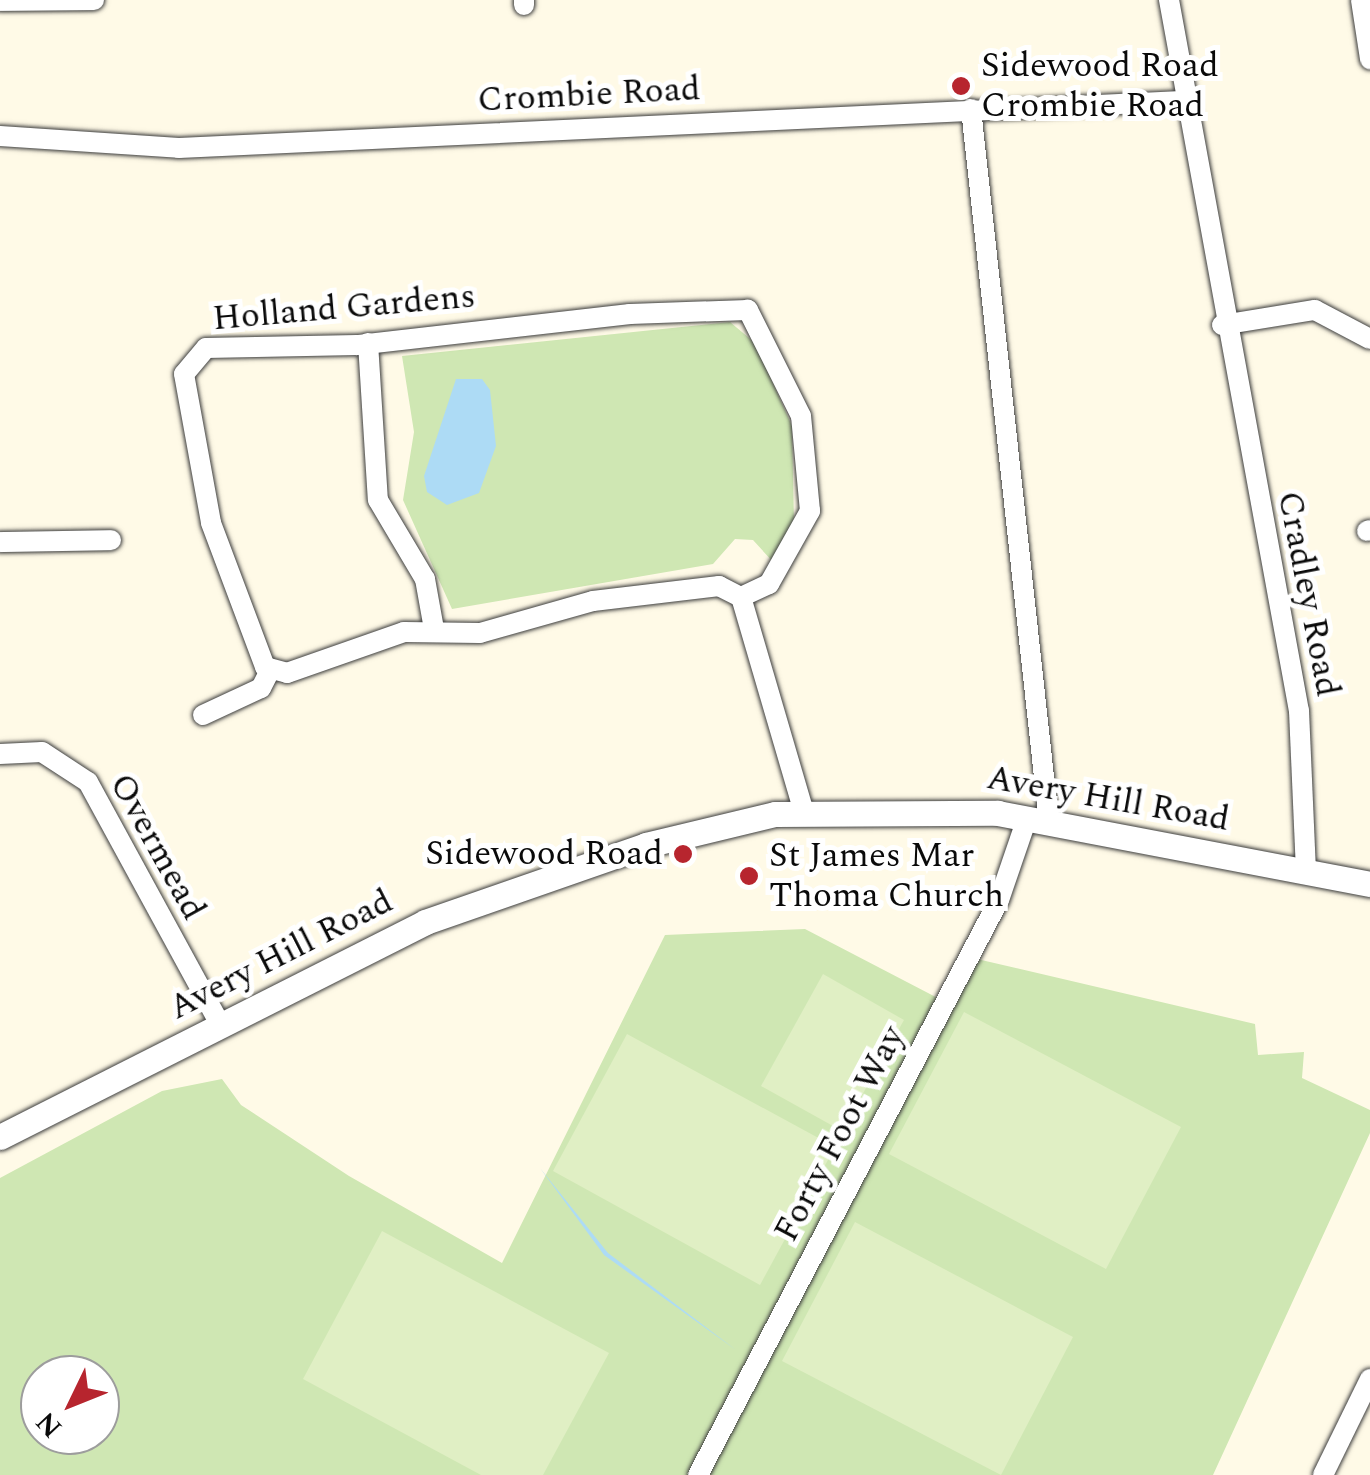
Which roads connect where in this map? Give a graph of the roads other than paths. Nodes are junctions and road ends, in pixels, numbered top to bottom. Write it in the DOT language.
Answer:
graph roads {
  1 [pos="94,0"];
  2 [pos="1169,0"];
  3 [pos="1361,0"];
  4 [pos="0,1"];
  5 [pos="1370,59"];
  6 [pos="1182,101"];
  7 [pos="971,109"];
  8 [pos="0,136"];
  9 [pos="1223,329"];
  10 [pos="1370,333"];
  11 [pos="368,343"];
  12 [pos="111,540"];
  13 [pos="0,542"];
  14 [pos="741,597"];
  15 [pos="434,629"];
  16 [pos="270,670"];
  17 [pos="203,715"];
  18 [pos="0,754"];
  19 [pos="804,812"];
  20 [pos="1038,820"];
  21 [pos="1306,870"];
  22 [pos="1370,884"];
  23 [pos="220,1024"];
  24 [pos="0,1137"];
  25 [pos="1370,1380"];
  26 [pos="698,1475"];
  27 [pos="1322,1475"];
  1 -- 4 [label="street"];
  2 -- 6 [label="street, Cradley Road"];
  3 -- 5 [label="street"];
  6 -- 7 [label="street, Crombie Road"];
  6 -- 9 [label="street, Cradley Road"];
  7 -- 8 [label="street, Crombie Road"];
  7 -- 20 [label="street"];
  9 -- 10 [label="street"];
  9 -- 21 [label="street, Cradley Road"];
  11 -- 14 [label="street, Holland Gardens"];
  11 -- 15 [label="street"];
  11 -- 16 [label="street, Holland Gardens"];
  12 -- 13 [label="street"];
  14 -- 15 [label="street"];
  14 -- 19 [label="street"];
  15 -- 16 [label="street"];
  16 -- 17 [label="street"];
  18 -- 23 [label="street, Overmead"];
  19 -- 20 [label="street, Avery Hill Road"];
  19 -- 23 [label="street, Avery Hill Road"];
  20 -- 21 [label="street, Avery Hill Road"];
  20 -- 26 [label="street, Forty Foot Way"];
  21 -- 22 [label="street, Avery Hill Road"];
  23 -- 24 [label="street, Avery Hill Road"];
  25 -- 27 [label="street"];
}
